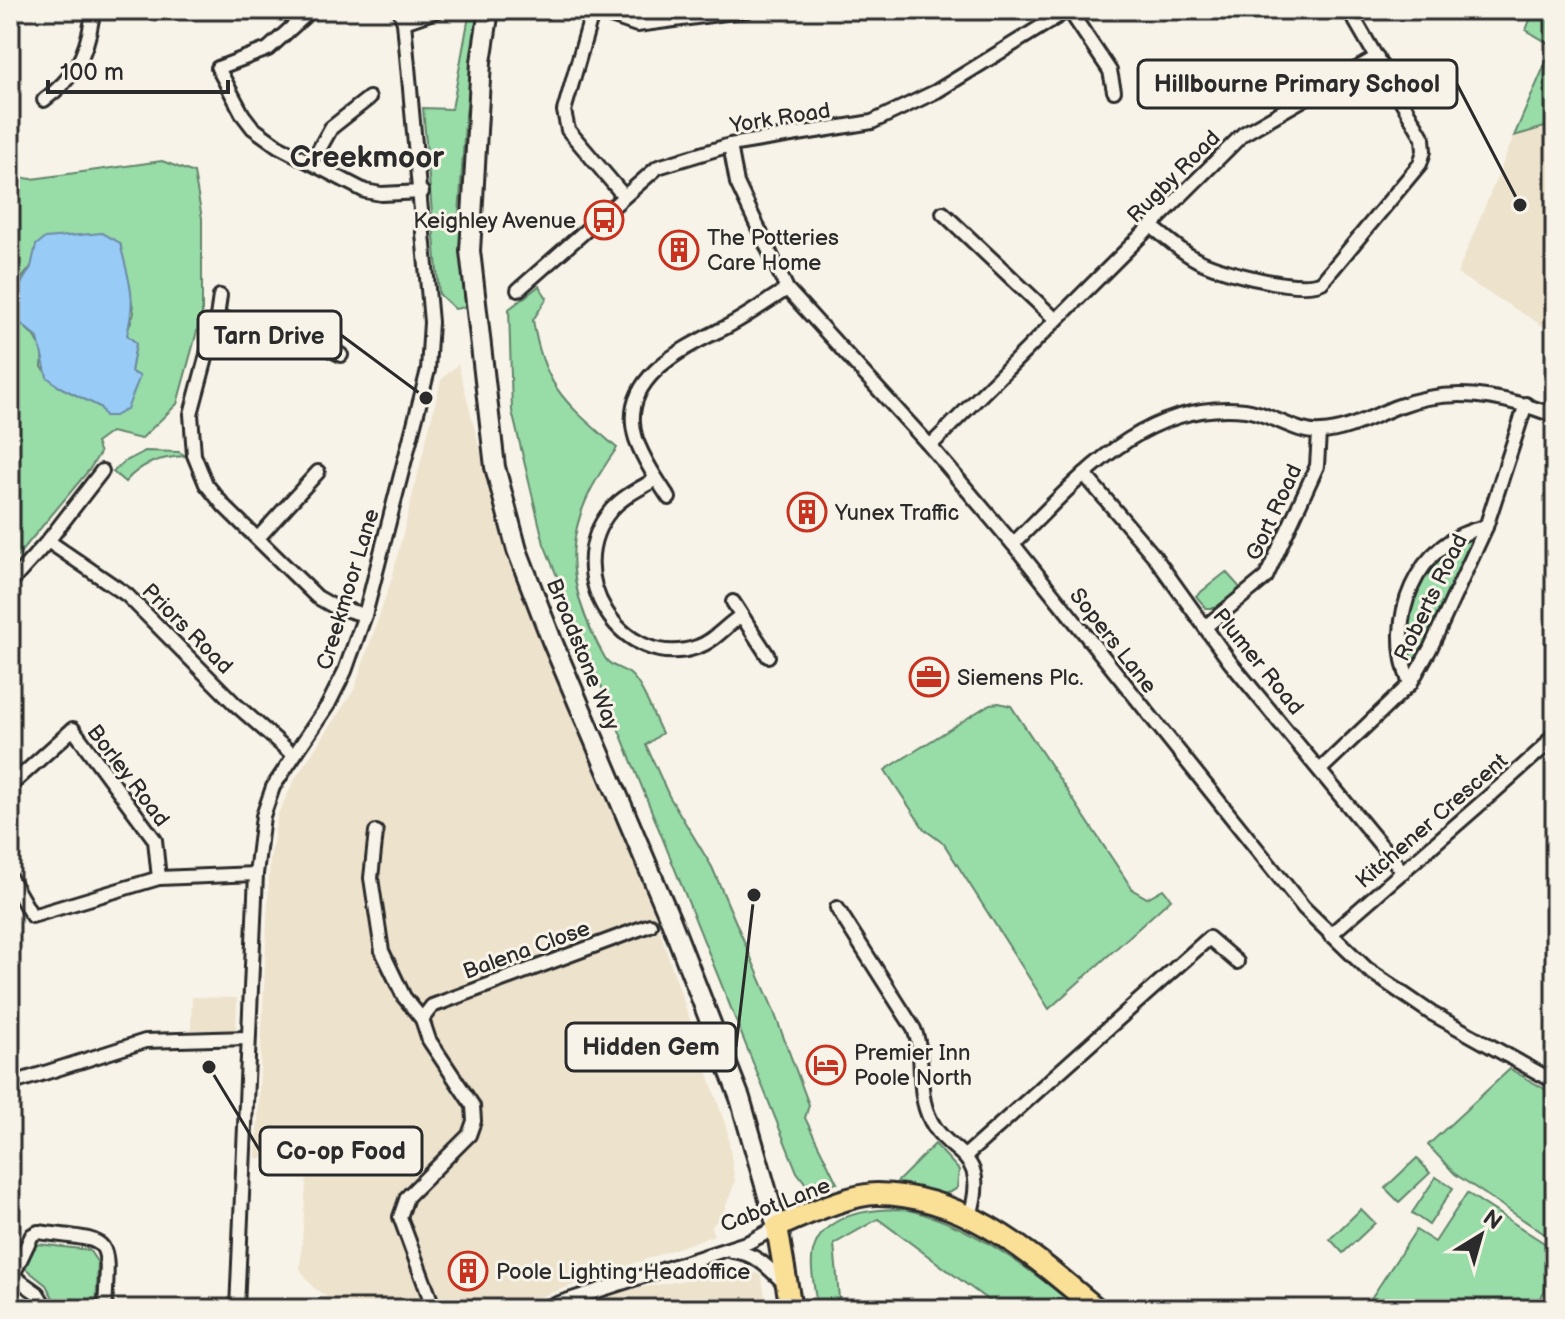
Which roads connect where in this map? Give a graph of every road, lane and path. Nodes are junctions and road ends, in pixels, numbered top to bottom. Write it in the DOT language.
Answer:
graph roads {
  1 [pos="87,10"];
  2 [pos="439,10"];
  3 [pos="489,10"];
  4 [pos="593,10"];
  5 [pos="748,10"];
  6 [pos="1068,10"];
  7 [pos="1349,10"];
  8 [pos="309,12"];
  9 [pos="401,16"];
  10 [pos="1377,57"];
  11 [pos="1114,91"];
  12 [pos="369,98"];
  13 [pos="44,100"];
  14 [pos="730,145"];
  15 [pos="312,162"];
  16 [pos="422,192"];
  17 [pos="623,195"];
  18 [pos="943,213"];
  19 [pos="1152,227"];
  20 [pos="787,289"];
  21 [pos="518,290"];
  22 [pos="220,296"];
  23 [pos="217,317"];
  24 [pos="1055,319"];
  25 [pos="341,355"];
  26 [pos="1526,404"];
  27 [pos="1555,416"];
  28 [pos="1319,433"];
  29 [pos="930,446"];
  30 [pos="102,471"];
  31 [pos="318,472"];
  32 [pos="1084,474"];
  33 [pos="656,479"];
  34 [pos="669,498"];
  35 [pos="1486,527"];
  36 [pos="258,538"];
  37 [pos="48,541"];
  38 [pos="1013,544"];
  39 [pos="10,583"];
  40 [pos="733,602"];
  41 [pos="365,615"];
  42 [pos="741,616"];
  43 [pos="1205,627"];
  44 [pos="768,656"];
  45 [pos="1410,684"];
  46 [pos="1555,732"];
  47 [pos="292,754"];
  48 [pos="1321,769"];
  49 [pos="10,786"];
  50 [pos="376,832"];
  51 [pos="1403,872"];
  52 [pos="256,874"];
  53 [pos="10,878"];
  54 [pos="159,878"];
  55 [pos="837,908"];
  56 [pos="650,925"];
  57 [pos="1330,935"];
  58 [pos="1237,962"];
  59 [pos="422,1019"];
  60 [pos="248,1038"];
  61 [pos="1555,1082"];
  62 [pos="10,1084"];
  63 [pos="965,1156"];
  64 [pos="970,1216"];
  65 [pos="777,1227"];
  66 [pos="725,1250"];
  67 [pos="12,1274"];
  68 [pos="788,1287"];
  69 [pos="549,1308"];
  70 [pos="47,1309"];
  71 [pos="105,1309"];
  72 [pos="237,1309"];
  73 [pos="434,1309"];
  74 [pos="791,1309"];
  75 [pos="1097,1309"];
  1 -- 13 [label="street"];
  2 -- 9 [label="street"];
  3 -- 65 [label="street, Broadstone Way"];
  4 -- 5 [label="street"];
  4 -- 17 [label="street"];
  6 -- 11 [label="street"];
  6 -- 14 [label="street, York Road"];
  7 -- 10 [label="street"];
  8 -- 15 [label="street"];
  9 -- 16 [label="street, Creekmoor Lane"];
  10 -- 19 [label="street, Rugby Road"];
  10 -- 19 [label="street"];
  12 -- 15 [label="street"];
  14 -- 17 [label="street, York Road"];
  14 -- 20 [label="street, Sopers Lane"];
  15 -- 16 [label="street"];
  16 -- 41 [label="street, Creekmoor Lane"];
  17 -- 21 [label="street, York Road"];
  18 -- 24 [label="street"];
  19 -- 24 [label="street, Rugby Road"];
  20 -- 29 [label="street, Sopers Lane"];
  20 -- 33 [label="street"];
  22 -- 23 [label="street"];
  23 -- 25 [label="street"];
  23 -- 36 [label="street"];
  24 -- 29 [label="street, Rugby Road"];
  26 -- 27 [label="street"];
  26 -- 28 [label="street"];
  26 -- 35 [label="street, Roberts Road"];
  28 -- 32 [label="street"];
  28 -- 43 [label="street, Gort Road"];
  29 -- 38 [label="street, Sopers Lane"];
  30 -- 37 [label="street"];
  31 -- 36 [label="street"];
  32 -- 38 [label="street"];
  32 -- 43 [label="street, Plumer Road"];
  33 -- 34 [label="street"];
  33 -- 42 [label="street"];
  35 -- 45 [label="street, Roberts Road"];
  35 -- 45 [label="street, Roberts Road"];
  36 -- 41 [label="street"];
  37 -- 39 [label="street"];
  37 -- 47 [label="street, Priors Road"];
  38 -- 57 [label="street, Sopers Lane"];
  40 -- 42 [label="street"];
  41 -- 47 [label="street, Creekmoor Lane"];
  42 -- 44 [label="street"];
  43 -- 48 [label="street, Plumer Road"];
  45 -- 48 [label="street, Roberts Road"];
  46 -- 51 [label="street, Kitchener Crescent"];
  47 -- 52 [label="street, Creekmoor Lane"];
  48 -- 51 [label="street, Plumer Road"];
  49 -- 54 [label="street, Borley Road"];
  50 -- 59 [label="street"];
  51 -- 57 [label="street, Kitchener Crescent"];
  52 -- 54 [label="street"];
  52 -- 60 [label="street, Creekmoor Lane"];
  53 -- 54 [label="street"];
  55 -- 63 [label="street"];
  56 -- 59 [label="street, Balena Close"];
  57 -- 61 [label="street, Sopers Lane"];
  58 -- 63 [label="street"];
  59 -- 73 [label="street"];
  60 -- 62 [label="street"];
  60 -- 72 [label="street, Creekmoor Lane"];
  63 -- 64 [label="street"];
  64 -- 65 [label="main road, Cabot Lane"];
  64 -- 75 [label="main road, Cabot Lane"];
  65 -- 66 [label="street, Cabot Lane"];
  65 -- 68 [label="main road, Broadstone Way"];
  66 -- 68 [label="street"];
  66 -- 69 [label="street, Cabot Lane"];
  67 -- 70 [label="street"];
  67 -- 71 [label="street"];
  68 -- 74 [label="main road, Broadstone Way"];
}
